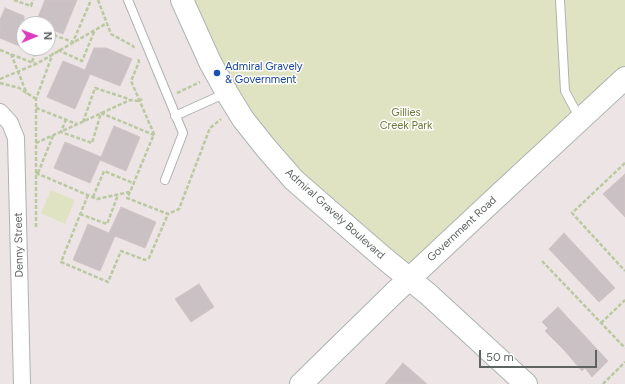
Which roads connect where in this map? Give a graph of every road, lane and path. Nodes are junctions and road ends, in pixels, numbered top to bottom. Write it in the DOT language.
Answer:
graph roads {
  1 [pos="14,0"];
  2 [pos="33,0"];
  3 [pos="90,0"];
  4 [pos="98,0"];
  5 [pos="128,0"];
  6 [pos="182,0"];
  7 [pos="560,0"];
  8 [pos="107,23"];
  9 [pos="95,29"];
  10 [pos="56,36"];
  11 [pos="73,42"];
  12 [pos="0,50"];
  13 [pos="58,50"];
  14 [pos="135,51"];
  15 [pos="11,54"];
  16 [pos="34,56"];
  17 [pos="48,56"];
  18 [pos="52,56"];
  19 [pos="137,56"];
  20 [pos="32,62"];
  21 [pos="36,64"];
  22 [pos="18,71"];
  23 [pos="0,78"];
  24 [pos="625,78"];
  25 [pos="200,82"];
  26 [pos="0,83"];
  27 [pos="185,89"];
  28 [pos="227,93"];
  29 [pos="28,94"];
  30 [pos="36,99"];
  31 [pos="130,100"];
  32 [pos="141,100"];
  33 [pos="36,108"];
  34 [pos="0,112"];
  35 [pos="101,114"];
  36 [pos="175,116"];
  37 [pos="66,119"];
  38 [pos="221,119"];
  39 [pos="581,120"];
  40 [pos="83,122"];
  41 [pos="78,124"];
  42 [pos="214,124"];
  43 [pos="61,132"];
  44 [pos="54,135"];
  45 [pos="154,135"];
  46 [pos="36,143"];
  47 [pos="625,163"];
  48 [pos="37,173"];
  49 [pos="165,180"];
  50 [pos="133,183"];
  51 [pos="118,194"];
  52 [pos="88,195"];
  53 [pos="93,197"];
  54 [pos="80,214"];
  55 [pos="168,214"];
  56 [pos="36,227"];
  57 [pos="542,261"];
  58 [pos="625,271"];
  59 [pos="410,279"];
  60 [pos="625,300"];
  61 [pos="601,323"];
  62 [pos="625,348"];
  63 [pos="625,362"];
  64 [pos="22,384"];
  65 [pos="301,384"];
  66 [pos="526,384"];
  67 [pos="603,384"];
  1 -- 2 [label="path"];
  3 -- 11 [label="path"];
  4 -- 8 [label="path"];
  5 -- 36 [label="lane"];
  6 -- 28 [label="street, Admiral Gravely Boulevard"];
  7 -- 39 [label="lane"];
  8 -- 9 [label="path"];
  8 -- 14 [label="path"];
  9 -- 11 [label="path"];
  9 -- 13 [label="path"];
  10 -- 11 [label="path"];
  11 -- 13 [label="path"];
  12 -- 15 [label="path"];
  15 -- 20 [label="path"];
  15 -- 22 [label="path"];
  16 -- 20 [label="path"];
  17 -- 21 [label="path"];
  18 -- 30 [label="path"];
  19 -- 32 [label="path"];
  20 -- 21 [label="path"];
  21 -- 22 [label="path"];
  22 -- 23 [label="path"];
  22 -- 29 [label="path"];
  24 -- 39 [label="street, Government Road"];
  25 -- 27 [label="path"];
  26 -- 29 [label="path"];
  28 -- 36 [label="lane"];
  28 -- 59 [label="street, Admiral Gravely Boulevard"];
  29 -- 30 [label="path"];
  30 -- 33 [label="path"];
  31 -- 32 [label="path"];
  31 -- 35 [label="path"];
  31 -- 40 [label="path"];
  32 -- 45 [label="path"];
  33 -- 37 [label="path"];
  33 -- 46 [label="path"];
  34 -- 64 [label="street, Denny Street"];
  35 -- 40 [label="path"];
  35 -- 43 [label="path"];
  35 -- 45 [label="path"];
  36 -- 49 [label="lane"];
  37 -- 41 [label="path"];
  37 -- 43 [label="path"];
  38 -- 42 [label="path"];
  39 -- 59 [label="street, Government Road"];
  40 -- 41 [label="path"];
  41 -- 43 [label="path"];
  43 -- 44 [label="path"];
  44 -- 46 [label="path"];
  44 -- 48 [label="path"];
  45 -- 50 [label="path"];
  46 -- 48 [label="path"];
  47 -- 58 [label="path"];
  48 -- 52 [label="path"];
  48 -- 56 [label="path"];
  50 -- 51 [label="path"];
  50 -- 53 [label="path"];
  51 -- 53 [label="path"];
  51 -- 54 [label="path"];
  52 -- 53 [label="path"];
  52 -- 54 [label="path"];
  54 -- 55 [label="path"];
  57 -- 61 [label="path"];
  59 -- 65 [label="street, Government Road"];
  59 -- 66 [label="street, Admiral Gravely Boulevard"];
  60 -- 61 [label="path"];
  61 -- 62 [label="path"];
  63 -- 67 [label="path"];
}
